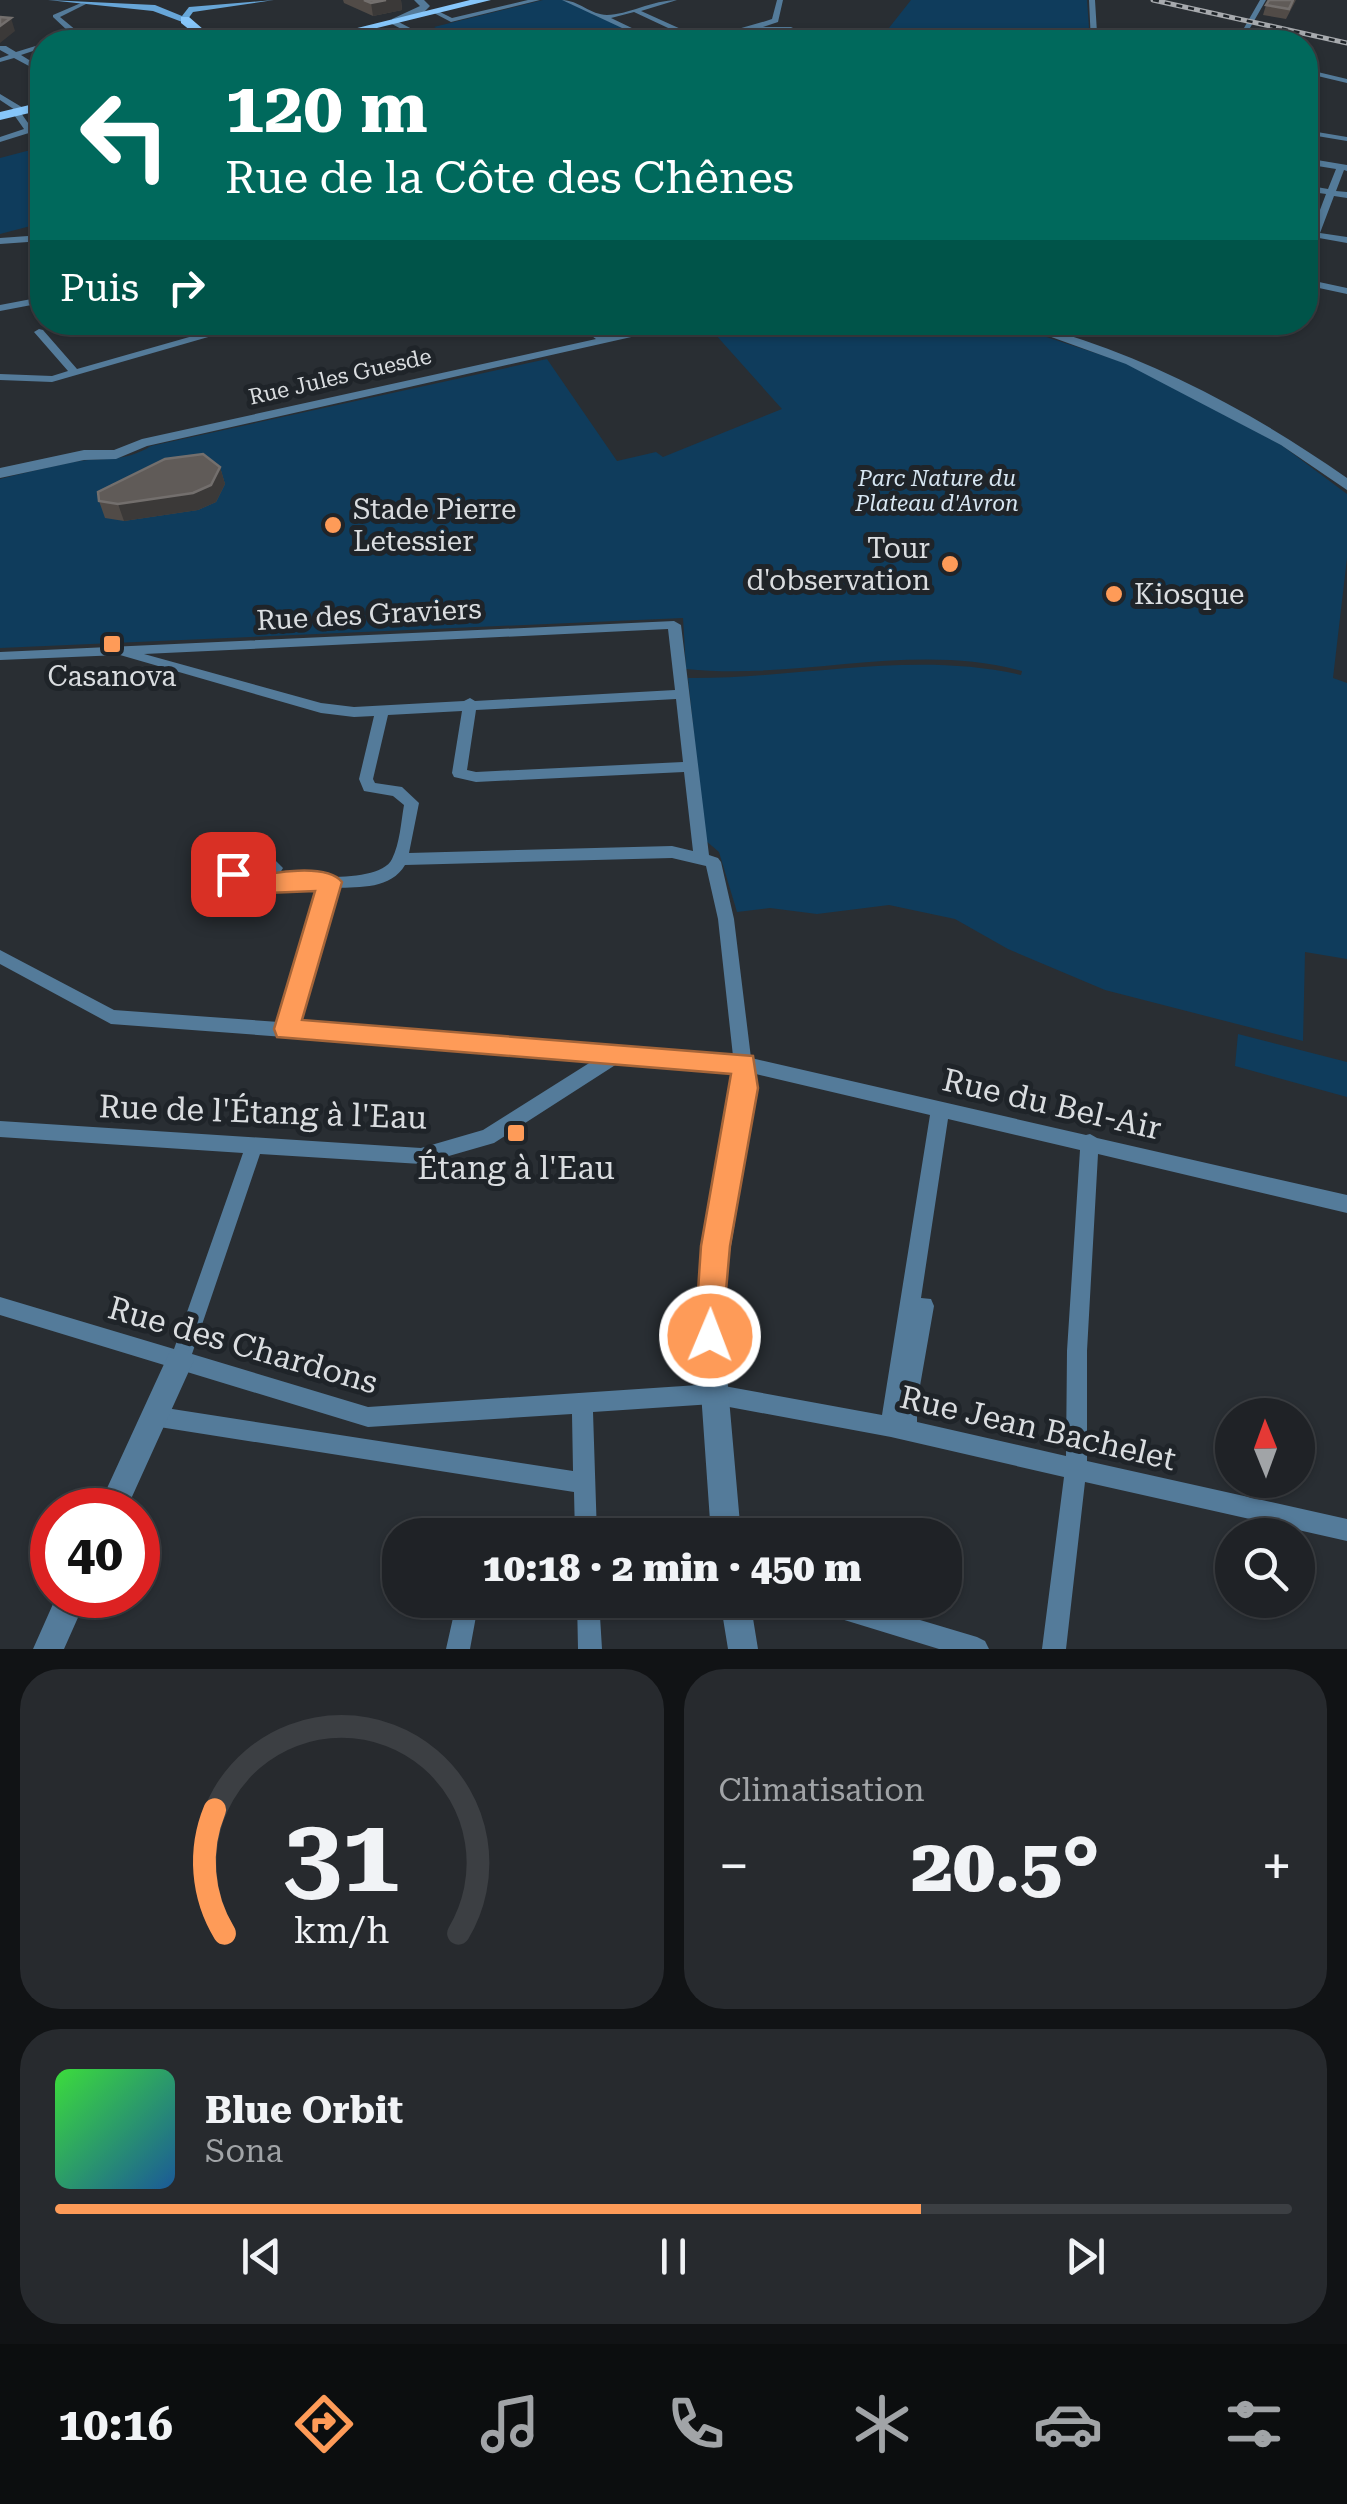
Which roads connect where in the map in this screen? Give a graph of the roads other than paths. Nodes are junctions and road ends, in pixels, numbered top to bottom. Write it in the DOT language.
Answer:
graph roads {
  1 [pos="52,0"];
  2 [pos="228,0"];
  3 [pos="269,0"];
  4 [pos="418,0"];
  5 [pos="485,0"];
  6 [pos="504,0"];
  7 [pos="537,0"];
  8 [pos="565,0"];
  9 [pos="674,0"];
  10 [pos="780,0"];
  11 [pos="1092,0"];
  12 [pos="1262,0"];
  13 [pos="82,2"];
  14 [pos="515,5"];
  15 [pos="634,10"];
  16 [pos="436,12"];
  17 [pos="604,18"];
  18 [pos="185,20"];
  19 [pos="393,21"];
  20 [pos="757,28"];
  21 [pos="792,29"];
  22 [pos="70,30"];
  23 [pos="197,30"];
  24 [pos="357,30"];
  25 [pos="409,30"];
  26 [pos="630,30"];
  27 [pos="677,30"];
  28 [pos="749,30"];
  29 [pos="753,30"];
  30 [pos="1094,30"];
  31 [pos="1246,30"];
  32 [pos="2,48"];
  33 [pos="30,51"];
  34 [pos="16,56"];
  35 [pos="0,60"];
  36 [pos="30,64"];
  37 [pos="1318,74"];
  38 [pos="1347,81"];
  39 [pos="0,96"];
  40 [pos="30,109"];
  41 [pos="19,111"];
  42 [pos="0,116"];
  43 [pos="1318,134"];
  44 [pos="0,140"];
  45 [pos="1347,140"];
  46 [pos="1318,162"];
  47 [pos="1344,167"];
  48 [pos="1318,190"];
  49 [pos="1331,192"];
  50 [pos="1347,195"];
  51 [pos="1318,218"];
  52 [pos="1318,235"];
  53 [pos="30,239"];
  54 [pos="1347,240"];
  55 [pos="0,241"];
  56 [pos="1318,285"];
  57 [pos="1347,291"];
  58 [pos="30,302"];
  59 [pos="0,308"];
  60 [pos="42,335"];
  61 [pos="208,335"];
  62 [pos="600,335"];
  63 [pos="631,335"];
  64 [pos="1054,335"];
  65 [pos="608,340"];
  66 [pos="74,372"];
  67 [pos="0,378"];
  68 [pos="0,474"];
  69 [pos="1347,486"];
  70 [pos="117,650"];
  71 [pos="0,656"];
  72 [pos="681,692"];
  73 [pos="470,703"];
  74 [pos="382,712"];
  75 [pos="692,767"];
  76 [pos="701,856"];
  77 [pos="400,859"];
  78 [pos="268,882"];
  79 [pos="330,882"];
  80 [pos="0,956"];
  81 [pos="286,1029"];
  82 [pos="618,1054"];
  83 [pos="744,1064"];
  84 [pos="940,1110"];
  85 [pos="0,1129"];
  86 [pos="1090,1142"];
  87 [pos="254,1146"];
  88 [pos="1347,1204"];
  89 [pos="0,1306"];
  90 [pos="924,1306"];
  91 [pos="180,1360"];
  92 [pos="714,1394"];
  93 [pos="582,1402"];
  94 [pos="153,1416"];
  95 [pos="899,1430"];
  96 [pos="1076,1470"];
  97 [pos="584,1483"];
  98 [pos="121,1488"];
  99 [pos="585,1518"];
  100 [pos="725,1518"];
  101 [pos="1347,1530"];
  102 [pos="62,1618"];
  103 [pos="464,1618"];
  104 [pos="589,1618"];
  105 [pos="738,1618"];
  106 [pos="875,1618"];
  107 [pos="48,1649"];
  108 [pos="458,1649"];
  109 [pos="590,1649"];
  110 [pos="742,1649"];
  111 [pos="978,1649"];
  112 [pos="1054,1649"];
  1 -- 13 [label="main road"];
  2 -- 13 [label="main road"];
  3 -- 18 [label="main road"];
  4 -- 19 [label="street"];
  5 -- 16 [label="main road"];
  6 -- 14 [label="street"];
  7 -- 14 [label="street"];
  8 -- 17 [label="street"];
  9 -- 15 [label="street"];
  10 -- 20 [label="street"];
  11 -- 30 [label="street"];
  12 -- 31 [label="street"];
  13 -- 18 [label="main road"];
  13 -- 22 [label="street"];
  14 -- 16 [label="street"];
  15 -- 17 [label="street"];
  15 -- 27 [label="street"];
  16 -- 19 [label="main road"];
  17 -- 26 [label="street"];
  18 -- 23 [label="main road"];
  19 -- 24 [label="main road"];
  19 -- 25 [label="street"];
  20 -- 21 [label="street"];
  20 -- 28 [label="street"];
  20 -- 29 [label="street"];
  32 -- 34 [label="street"];
  33 -- 34 [label="street"];
  34 -- 35 [label="street"];
  34 -- 36 [label="street"];
  37 -- 38 [label="street"];
  39 -- 41 [label="street"];
  40 -- 41 [label="main road"];
  41 -- 42 [label="main road"];
  41 -- 44 [label="street"];
  43 -- 45 [label="street"];
  46 -- 47 [label="street"];
  47 -- 49 [label="street"];
  48 -- 49 [label="street"];
  49 -- 50 [label="street"];
  49 -- 51 [label="street"];
  52 -- 54 [label="street"];
  53 -- 55 [label="street"];
  56 -- 57 [label="street"];
  58 -- 59 [label="street"];
  60 -- 66 [label="street"];
  61 -- 66 [label="street"];
  62 -- 65 [label="street"];
  63 -- 65 [label="street, Rue Jules Guesde"];
  64 -- 69 [label="street"];
  65 -- 68 [label="street, Rue Jules Guesde"];
  66 -- 67 [label="street"];
  70 -- 71 [label="street, Rue des Graviers"];
  70 -- 72 [label="street, Rue des Graviers"];
  70 -- 74 [label="street"];
  72 -- 73 [label="street"];
  72 -- 75 [label="street"];
  73 -- 74 [label="street"];
  73 -- 75 [label="street"];
  74 -- 77 [label="street"];
  75 -- 76 [label="street"];
  76 -- 77 [label="street"];
  76 -- 83 [label="street"];
  77 -- 79 [label="street"];
  78 -- 79 [label="street"];
  79 -- 81 [label="street"];
  80 -- 81 [label="street, Rue du Bel-Air"];
  81 -- 82 [label="street, Rue du Bel-Air"];
  82 -- 83 [label="street, Rue du Bel-Air"];
  82 -- 87 [label="street, Rue de l'Étang à l'Eau"];
  83 -- 84 [label="street, Rue du Bel-Air"];
  83 -- 92 [label="street"];
  84 -- 86 [label="street, Rue du Bel-Air"];
  84 -- 95 [label="street"];
  85 -- 87 [label="street, Rue de l'Étang à l'Eau"];
  86 -- 88 [label="street, Rue du Bel-Air"];
  86 -- 96 [label="street"];
  87 -- 91 [label="street"];
  89 -- 91 [label="street, Rue des Chardons"];
  90 -- 95 [label="street"];
  91 -- 93 [label="street, Rue des Chardons"];
  91 -- 94 [label="street"];
  92 -- 93 [label="street, Rue des Chardons"];
  92 -- 95 [label="street, Rue Jean Bachelet"];
  92 -- 100 [label="street"];
  93 -- 97 [label="street"];
  94 -- 97 [label="street"];
  94 -- 98 [label="street"];
  95 -- 96 [label="street, Rue Jean Bachelet"];
  96 -- 101 [label="street, Rue Jean Bachelet"];
  96 -- 112 [label="street"];
  97 -- 99 [label="street"];
  102 -- 107 [label="street"];
  103 -- 108 [label="street"];
  104 -- 109 [label="street"];
  105 -- 110 [label="street"];
  106 -- 111 [label="street"];
}
